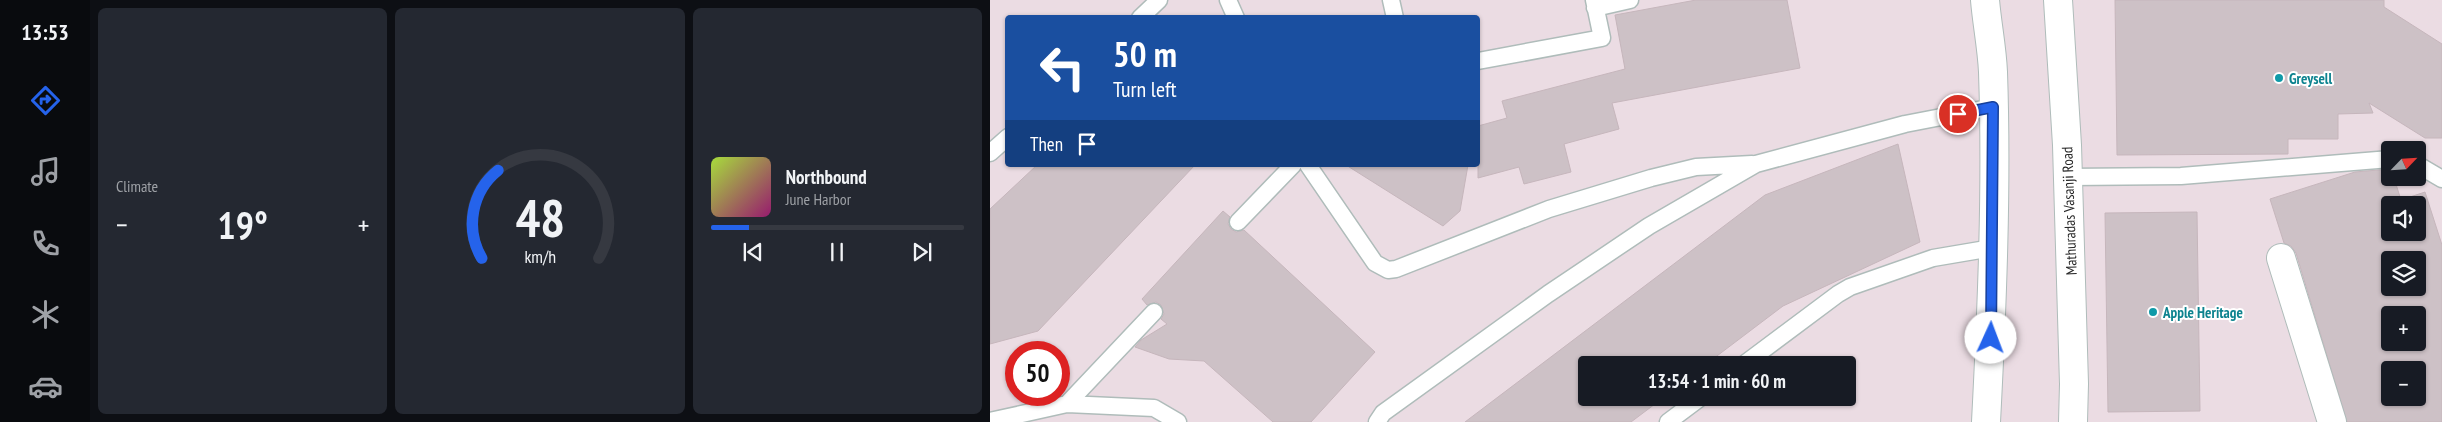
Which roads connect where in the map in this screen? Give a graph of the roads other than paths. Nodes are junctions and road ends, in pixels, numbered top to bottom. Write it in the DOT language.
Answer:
graph roads {
  1 [pos="1159,0"];
  2 [pos="1228,0"];
  3 [pos="1391,0"];
  4 [pos="1630,0"];
  5 [pos="1985,0"];
  6 [pos="2058,0"];
  7 [pos="1594,4"];
  8 [pos="1143,15"];
  9 [pos="1235,15"];
  10 [pos="1394,15"];
  11 [pos="1480,61"];
  12 [pos="1993,107"];
  13 [pos="1005,140"];
  14 [pos="990,153"];
  15 [pos="2381,160"];
  16 [pos="1756,164"];
  17 [pos="1291,167"];
  18 [pos="1309,167"];
  19 [pos="2426,170"];
  20 [pos="2068,177"];
  21 [pos="2442,179"];
  22 [pos="1238,222"];
  23 [pos="1992,248"];
  24 [pos="2281,258"];
  25 [pos="1154,312"];
  26 [pos="1755,356"];
  27 [pos="1070,401"];
  28 [pos="1070,404"];
  29 [pos="1058,406"];
  30 [pos="1689,406"];
  31 [pos="990,421"];
  32 [pos="1178,422"];
  33 [pos="1377,422"];
  34 [pos="1668,422"];
  35 [pos="1986,422"];
  36 [pos="2073,422"];
  37 [pos="2332,422"];
  1 -- 8 [label="lane"];
  2 -- 9 [label="lane"];
  3 -- 10 [label="lane"];
  4 -- 7 [label="lane"];
  5 -- 12 [label="main road"];
  6 -- 20 [label="main road, Mathuradas Vasanji Road"];
  7 -- 11 [label="lane"];
  12 -- 16 [label="lane"];
  12 -- 23 [label="main road"];
  13 -- 14 [label="lane"];
  15 -- 20 [label="lane"];
  16 -- 18 [label="lane"];
  16 -- 33 [label="lane"];
  17 -- 22 [label="lane"];
  19 -- 21 [label="lane"];
  20 -- 36 [label="main road, Mathuradas Vasanji Road"];
  23 -- 26 [label="lane"];
  23 -- 35 [label="main road"];
  24 -- 37 [label="main road"];
  25 -- 27 [label="lane"];
  28 -- 32 [label="lane"];
  29 -- 31 [label="lane"];
  30 -- 34 [label="lane"];
}
